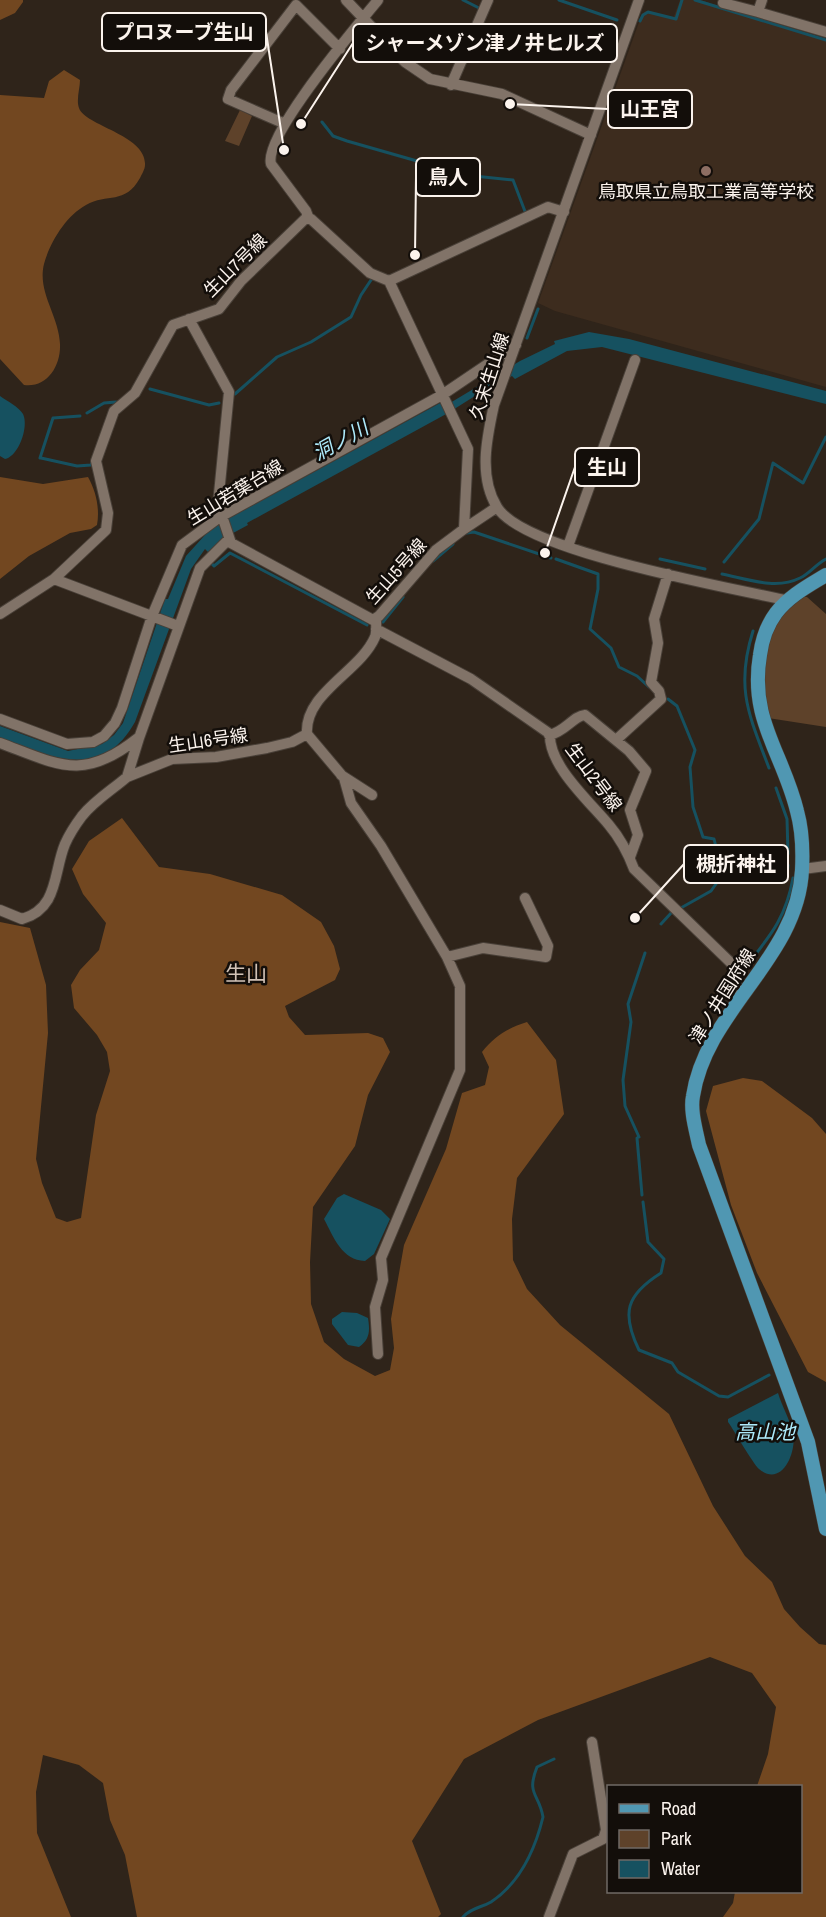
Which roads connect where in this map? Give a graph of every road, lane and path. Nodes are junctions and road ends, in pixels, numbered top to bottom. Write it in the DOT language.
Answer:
graph roads {
  1 [pos="346,0"];
  2 [pos="378,0"];
  3 [pos="488,0"];
  4 [pos="639,0"];
  5 [pos="762,0"];
  6 [pos="723,3"];
  7 [pos="758,12"];
  8 [pos="363,18"];
  9 [pos="826,32"];
  10 [pos="340,49"];
  11 [pos="451,85"];
  12 [pos="283,123"];
  13 [pos="591,135"];
  14 [pos="564,212"];
  15 [pos="309,219"];
  16 [pos="389,281"];
  17 [pos="189,319"];
  18 [pos="516,345"];
  19 [pos="635,360"];
  20 [pos="442,395"];
  21 [pos="497,507"];
  22 [pos="220,517"];
  23 [pos="464,529"];
  24 [pos="229,539"];
  25 [pos="568,546"];
  26 [pos="668,574"];
  27 [pos="826,575"];
  28 [pos="54,579"];
  29 [pos="789,601"];
  30 [pos="0,614"];
  31 [pos="152,616"];
  32 [pos="376,623"];
  33 [pos="178,626"];
  34 [pos="0,719"];
  35 [pos="307,734"];
  36 [pos="549,735"];
  37 [pos="139,738"];
  38 [pos="616,740"];
  39 [pos="0,744"];
  40 [pos="341,774"];
  41 [pos="127,777"];
  42 [pos="372,795"];
  43 [pos="630,858"];
  44 [pos="826,866"];
  45 [pos="802,868"];
  46 [pos="525,898"];
  47 [pos="0,910"];
  48 [pos="447,957"];
  49 [pos="743,994"];
  50 [pos="378,1354"];
  51 [pos="826,1529"];
  52 [pos="592,1742"];
  53 [pos="549,1917"];
  1 -- 8 [label="street"];
  2 -- 8 [label="street"];
  3 -- 11 [label="street"];
  4 -- 13 [label="street, 久末生山線"];
  5 -- 7 [label="street"];
  6 -- 7 [label="street"];
  7 -- 9 [label="street"];
  8 -- 10 [label="street"];
  8 -- 11 [label="street"];
  10 -- 12 [label="street"];
  10 -- 12 [label="street"];
  11 -- 13 [label="street"];
  12 -- 15 [label="street"];
  13 -- 14 [label="street, 久末生山線"];
  14 -- 16 [label="street"];
  14 -- 18 [label="street, 久末生山線"];
  15 -- 16 [label="street"];
  15 -- 17 [label="street, 生山7号線"];
  16 -- 20 [label="street"];
  17 -- 22 [label="street"];
  17 -- 28 [label="street, 生山7号線"];
  18 -- 20 [label="street, 生山若葉台線"];
  18 -- 21 [label="street, 久末生山線"];
  19 -- 25 [label="street"];
  20 -- 22 [label="street, 生山若葉台線"];
  20 -- 23 [label="street"];
  21 -- 23 [label="street, 生山5号線"];
  21 -- 25 [label="street"];
  22 -- 24 [label="street"];
  22 -- 31 [label="street, 生山若葉台線"];
  23 -- 32 [label="street, 生山5号線"];
  24 -- 32 [label="street, 生山5号線"];
  24 -- 33 [label="street, 生山6号線"];
  25 -- 26 [label="street"];
  26 -- 29 [label="street"];
  26 -- 38 [label="street"];
  27 -- 29 [label="main road, 津ノ井国府線"];
  28 -- 30 [label="street"];
  28 -- 31 [label="street"];
  29 -- 45 [label="main road, 津ノ井国府線"];
  31 -- 33 [label="street"];
  31 -- 34 [label="street, 生山若葉台線"];
  32 -- 35 [label="street"];
  32 -- 36 [label="street, 生山2号線"];
  33 -- 37 [label="street, 生山6号線"];
  35 -- 40 [label="street"];
  35 -- 41 [label="street, 生山6号線"];
  36 -- 38 [label="street"];
  36 -- 43 [label="street, 生山2号線"];
  37 -- 39 [label="street"];
  37 -- 41 [label="street, 生山6号線"];
  38 -- 43 [label="street"];
  40 -- 42 [label="street"];
  40 -- 48 [label="street"];
  41 -- 47 [label="street"];
  43 -- 49 [label="street, 生山2号線"];
  44 -- 45 [label="street"];
  45 -- 49 [label="main road, 津ノ井国府線"];
  46 -- 48 [label="street"];
  48 -- 50 [label="street"];
  49 -- 51 [label="main road, 津ノ井国府線"];
  52 -- 53 [label="street"];
}
